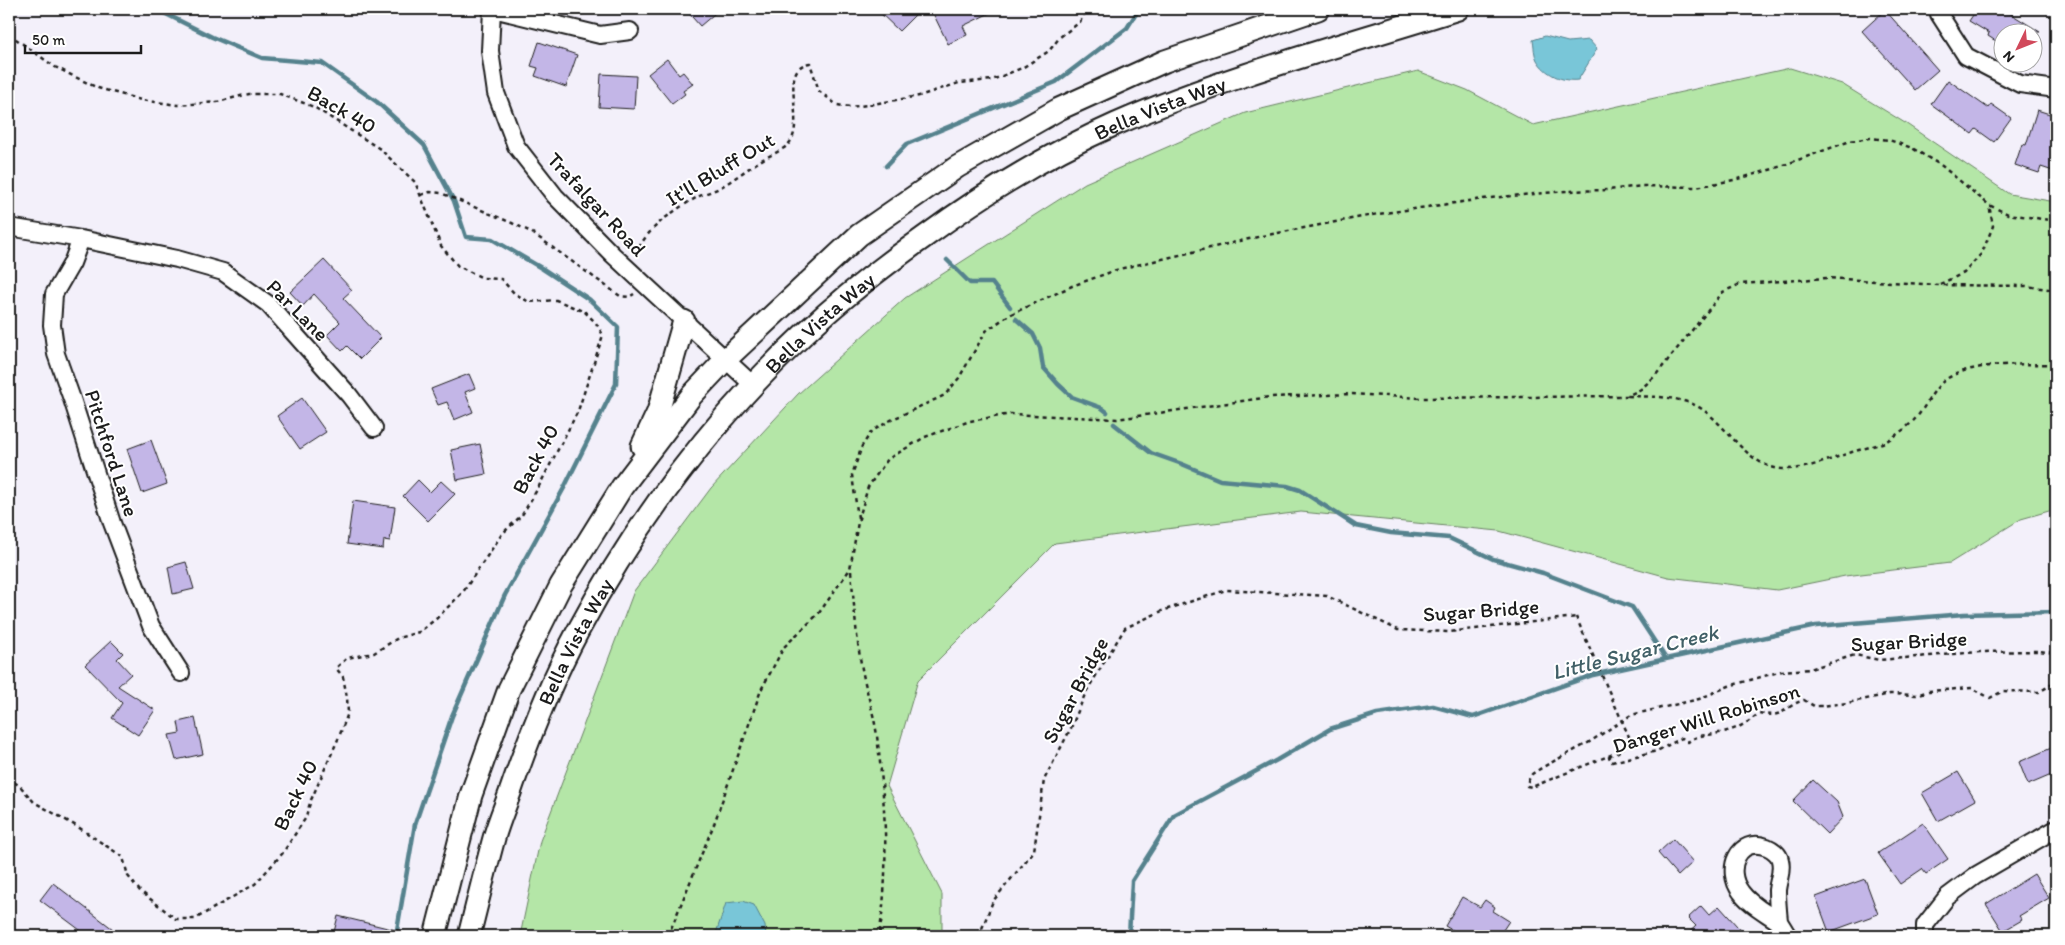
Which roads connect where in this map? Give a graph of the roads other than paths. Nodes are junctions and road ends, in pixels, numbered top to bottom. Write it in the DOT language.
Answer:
graph roads {
  1 [pos="493,9"];
  2 [pos="1318,9"];
  3 [pos="1458,9"];
  4 [pos="1940,9"];
  5 [pos="630,31"];
  6 [pos="2056,89"];
  7 [pos="9,227"];
  8 [pos="80,239"];
  9 [pos="684,321"];
  10 [pos="725,360"];
  11 [pos="753,385"];
  12 [pos="374,428"];
  13 [pos="622,487"];
  14 [pos="181,673"];
  15 [pos="2056,829"];
  16 [pos="1784,929"];
  17 [pos="435,936"];
  18 [pos="469,936"];
  19 [pos="1925,936"];
  1 -- 5 [label="street"];
  1 -- 9 [label="street, Trafalgar Road"];
  2 -- 10 [label="main road, Bella Vista Way"];
  3 -- 11 [label="main road, Bella Vista Way"];
  4 -- 6 [label="street"];
  7 -- 8 [label="street, Par Lane"];
  8 -- 12 [label="street, Par Lane"];
  8 -- 14 [label="street, Pitchford Lane"];
  9 -- 10 [label="street, Trafalgar Road"];
  9 -- 13 [label="main road"];
  10 -- 11 [label="street, Trafalgar Road"];
  10 -- 13 [label="main road, Bella Vista Way"];
  11 -- 18 [label="main road, Bella Vista Way"];
  13 -- 17 [label="main road, Bella Vista Way"];
  15 -- 19 [label="street"];
  16 -- 16 [label="street"];
}
